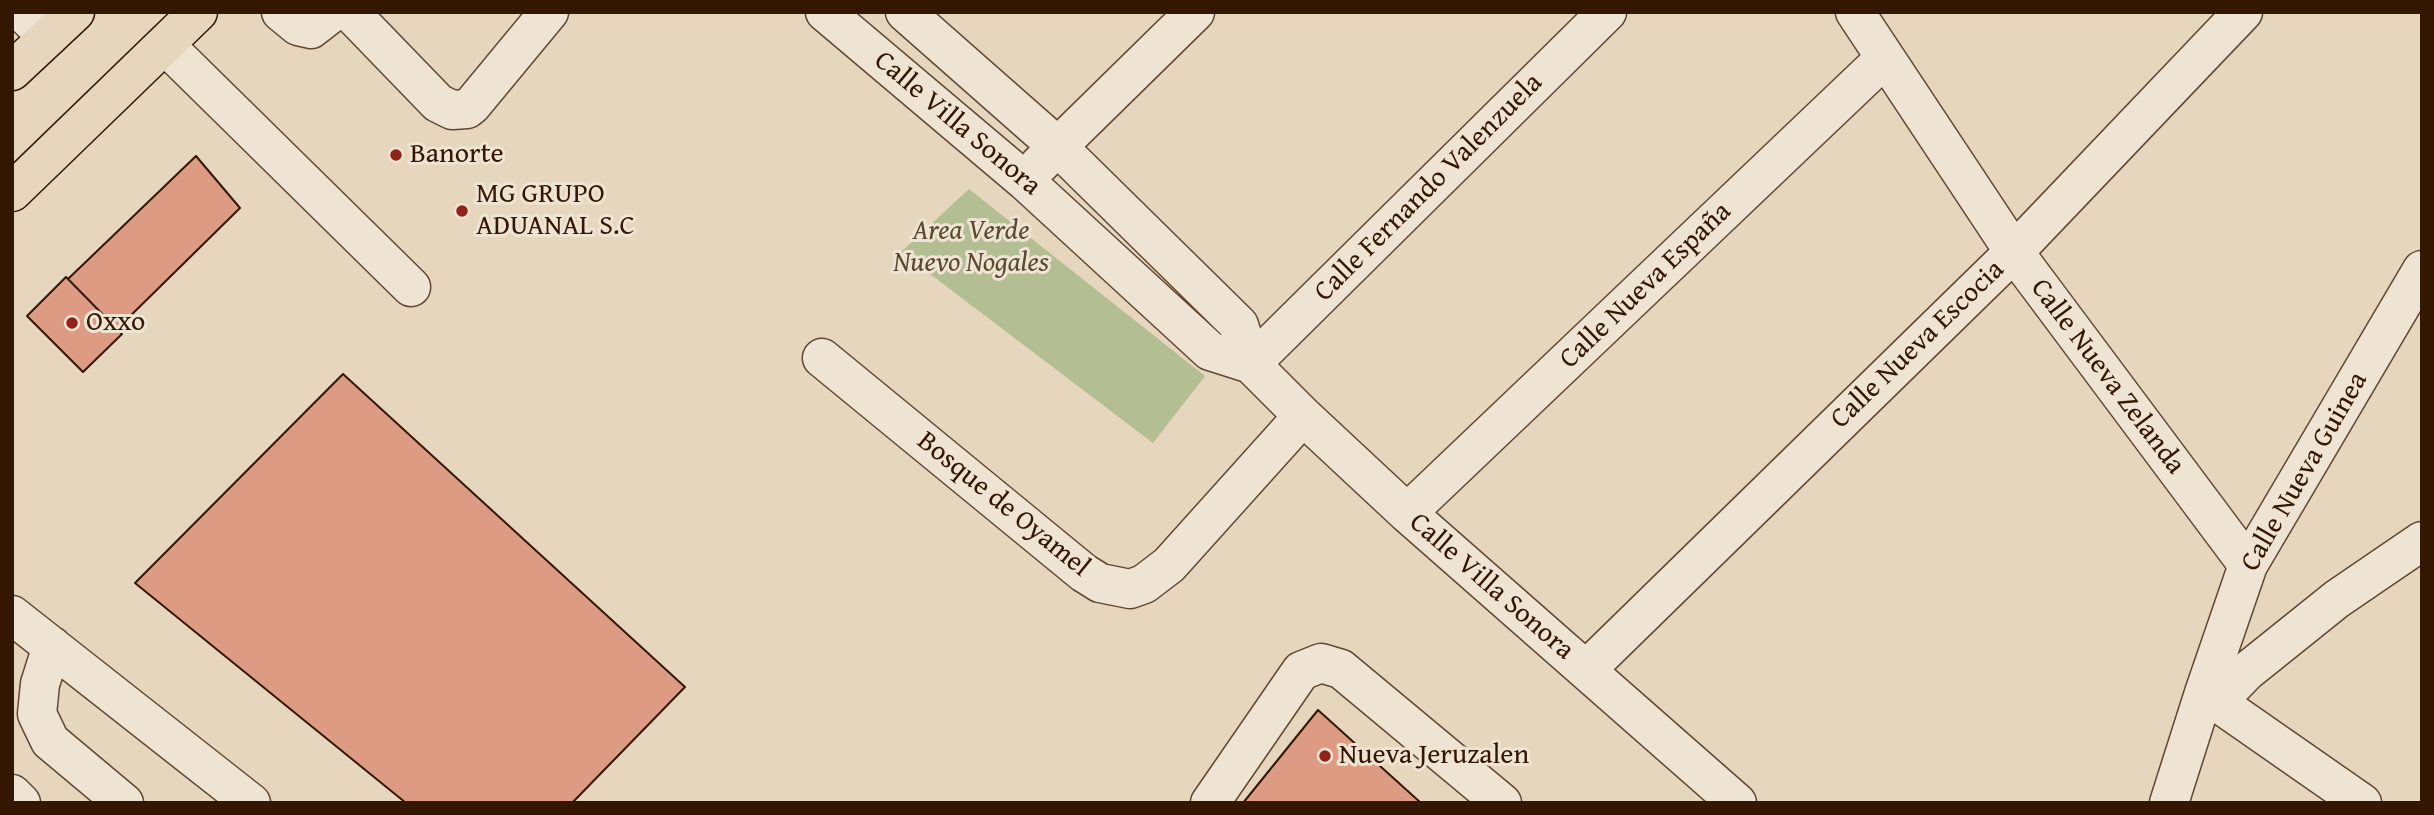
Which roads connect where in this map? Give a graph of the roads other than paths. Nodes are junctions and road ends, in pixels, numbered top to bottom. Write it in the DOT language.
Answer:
graph roads {
  1 [pos="198,12"];
  2 [pos="281,12"];
  3 [pos="333,12"];
  4 [pos="350,12"];
  5 [pos="549,12"];
  6 [pos="825,12"];
  7 [pos="905,12"];
  8 [pos="1195,12"];
  9 [pos="1607,12"];
  10 [pos="1855,12"];
  11 [pos="2243,12"];
  12 [pos="48,21"];
  13 [pos="165,45"];
  14 [pos="1884,59"];
  15 [pos="12,71"];
  16 [pos="1057,146"];
  17 [pos="1025,181"];
  18 [pos="12,192"];
  19 [pos="2014,252"];
  20 [pos="2422,270"];
  21 [pos="411,287"];
  22 [pos="822,358"];
  23 [pos="1251,364"];
  24 [pos="1303,416"];
  25 [pos="1407,513"];
  26 [pos="2422,541"];
  27 [pos="2248,565"];
  28 [pos="12,615"];
  29 [pos="52,646"];
  30 [pos="1586,670"];
  31 [pos="2211,697"];
  32 [pos="12,794"];
  33 [pos="21,803"];
  34 [pos="124,803"];
  35 [pos="251,803"];
  36 [pos="1210,803"];
  37 [pos="1502,803"];
  38 [pos="1737,803"];
  39 [pos="2169,803"];
  40 [pos="2362,803"];
  1 -- 13 [label="highway"];
  2 -- 3 [label="street"];
  4 -- 5 [label="street"];
  6 -- 17 [label="street, Calle Villa Sonora"];
  7 -- 16 [label="street, Calle Villa Sonora"];
  8 -- 16 [label="street"];
  9 -- 23 [label="street, Calle Fernando Valenzuela"];
  10 -- 14 [label="street, Calle Nueva Zelanda"];
  11 -- 19 [label="street, Calle Nueva Escocia"];
  12 -- 15 [label="highway"];
  13 -- 18 [label="highway"];
  13 -- 21 [label="street"];
  14 -- 19 [label="street, Calle Nueva Zelanda"];
  14 -- 25 [label="street, Calle Nueva España"];
  16 -- 17 [label="street"];
  16 -- 23 [label="street, Calle Villa Sonora"];
  17 -- 23 [label="street, Calle Villa Sonora"];
  19 -- 27 [label="street, Calle Nueva Zelanda"];
  19 -- 30 [label="street, Calle Nueva Escocia"];
  20 -- 27 [label="street, Calle Nueva Guinea"];
  22 -- 24 [label="street, Bosque de Oyamel"];
  23 -- 24 [label="street, Calle Villa Sonora"];
  24 -- 25 [label="street, Calle Villa Sonora"];
  25 -- 30 [label="street, Calle Villa Sonora"];
  26 -- 31 [label="street, Calle Nueva Guinea"];
  27 -- 31 [label="street, Calle Nueva Guinea"];
  28 -- 29 [label="street"];
  29 -- 34 [label="street"];
  29 -- 35 [label="street"];
  30 -- 38 [label="street, Calle Villa Sonora"];
  31 -- 39 [label="street, Calle Nueva Guinea"];
  31 -- 40 [label="street"];
  32 -- 33 [label="street"];
  36 -- 37 [label="street"];
}
